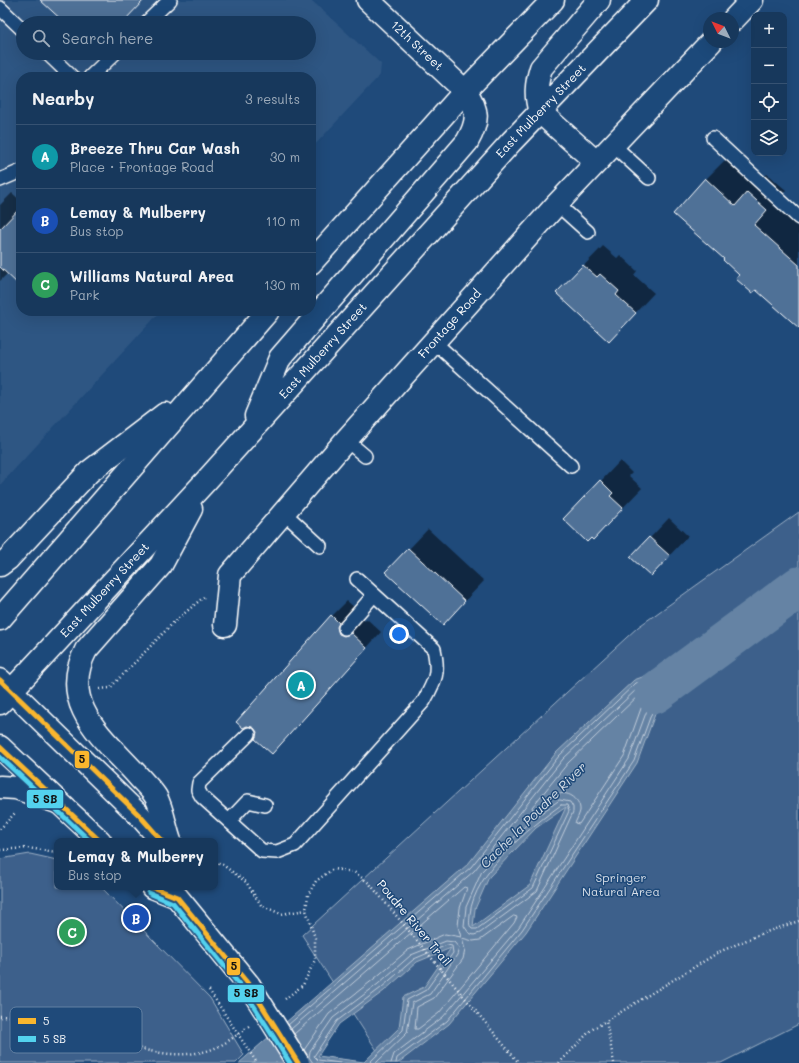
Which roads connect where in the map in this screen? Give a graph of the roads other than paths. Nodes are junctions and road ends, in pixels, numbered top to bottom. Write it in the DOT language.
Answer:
graph roads {
  1 [pos="170,0"];
  2 [pos="368,0"];
  3 [pos="553,0"];
  4 [pos="599,0"];
  5 [pos="647,0"];
  6 [pos="752,0"];
  7 [pos="0,8"];
  8 [pos="739,14"];
  9 [pos="153,16"];
  10 [pos="16,23"];
  11 [pos="705,48"];
  12 [pos="54,60"];
  13 [pos="108,60"];
  14 [pos="67,72"];
  15 [pos="95,72"];
  16 [pos="465,91"];
  17 [pos="540,112"];
  18 [pos="713,138"];
  19 [pos="612,144"];
  20 [pos="596,162"];
  21 [pos="16,173"];
  22 [pos="649,178"];
  23 [pos="0,180"];
  24 [pos="557,204"];
  25 [pos="799,218"];
  26 [pos="588,232"];
  27 [pos="316,257"];
  28 [pos="264,316"];
  29 [pos="434,342"];
  30 [pos="200,388"];
  31 [pos="250,430"];
  32 [pos="346,440"];
  33 [pos="365,456"];
  34 [pos="571,466"];
  35 [pos="205,482"];
  36 [pos="283,512"];
  37 [pos="320,546"];
  38 [pos="0,565"];
  39 [pos="357,579"];
  40 [pos="374,595"];
  41 [pos="0,619"];
  42 [pos="225,625"];
  43 [pos="345,628"];
  44 [pos="4,691"];
  45 [pos="249,734"];
  46 [pos="0,747"];
  47 [pos="0,787"];
  48 [pos="57,802"];
  49 [pos="265,805"];
  50 [pos="229,821"];
  51 [pos="97,838"];
  52 [pos="159,838"];
  53 [pos="169,838"];
  54 [pos="167,890"];
  55 [pos="177,892"];
  56 [pos="298,1063"];
  1 -- 9 [label="lane"];
  2 -- 16 [label="main road, 12th Street"];
  3 -- 16 [label="main road"];
  4 -- 17 [label="main road"];
  5 -- 17 [label="main road, East Mulberry Street"];
  6 -- 8 [label="main road"];
  7 -- 10 [label="lane"];
  11 -- 19 [label="main road, Frontage Road"];
  12 -- 14 [label="lane"];
  13 -- 15 [label="lane"];
  16 -- 27 [label="main road"];
  16 -- 31 [label="main road, 12th Street"];
  17 -- 20 [label="main road"];
  17 -- 31 [label="main road, East Mulberry Street"];
  18 -- 25 [label="lane"];
  19 -- 20 [label="main road, Frontage Road"];
  19 -- 22 [label="lane"];
  20 -- 24 [label="main road, Frontage Road"];
  21 -- 23 [label="lane"];
  24 -- 26 [label="lane"];
  24 -- 29 [label="main road, Frontage Road"];
  28 -- 30 [label="main road"];
  29 -- 32 [label="main road, Frontage Road"];
  29 -- 34 [label="lane"];
  30 -- 38 [label="main road"];
  30 -- 41 [label="main road"];
  31 -- 35 [label="main road, East Mulberry Street"];
  32 -- 33 [label="lane"];
  32 -- 36 [label="main road, Frontage Road"];
  35 -- 44 [label="main road, East Mulberry Street"];
  35 -- 53 [label="main road"];
  36 -- 37 [label="lane"];
  36 -- 42 [label="main road, Frontage Road"];
  39 -- 40 [label="lane"];
  40 -- 43 [label="lane"];
  40 -- 50 [label="lane"];
  44 -- 52 [label="main road"];
  45 -- 50 [label="lane"];
  46 -- 48 [label="main road"];
  47 -- 48 [label="main road"];
  48 -- 51 [label="main road"];
  49 -- 50 [label="lane"];
  54 -- 55 [label="main road"];
  55 -- 56 [label="main road, bridge"];
}
